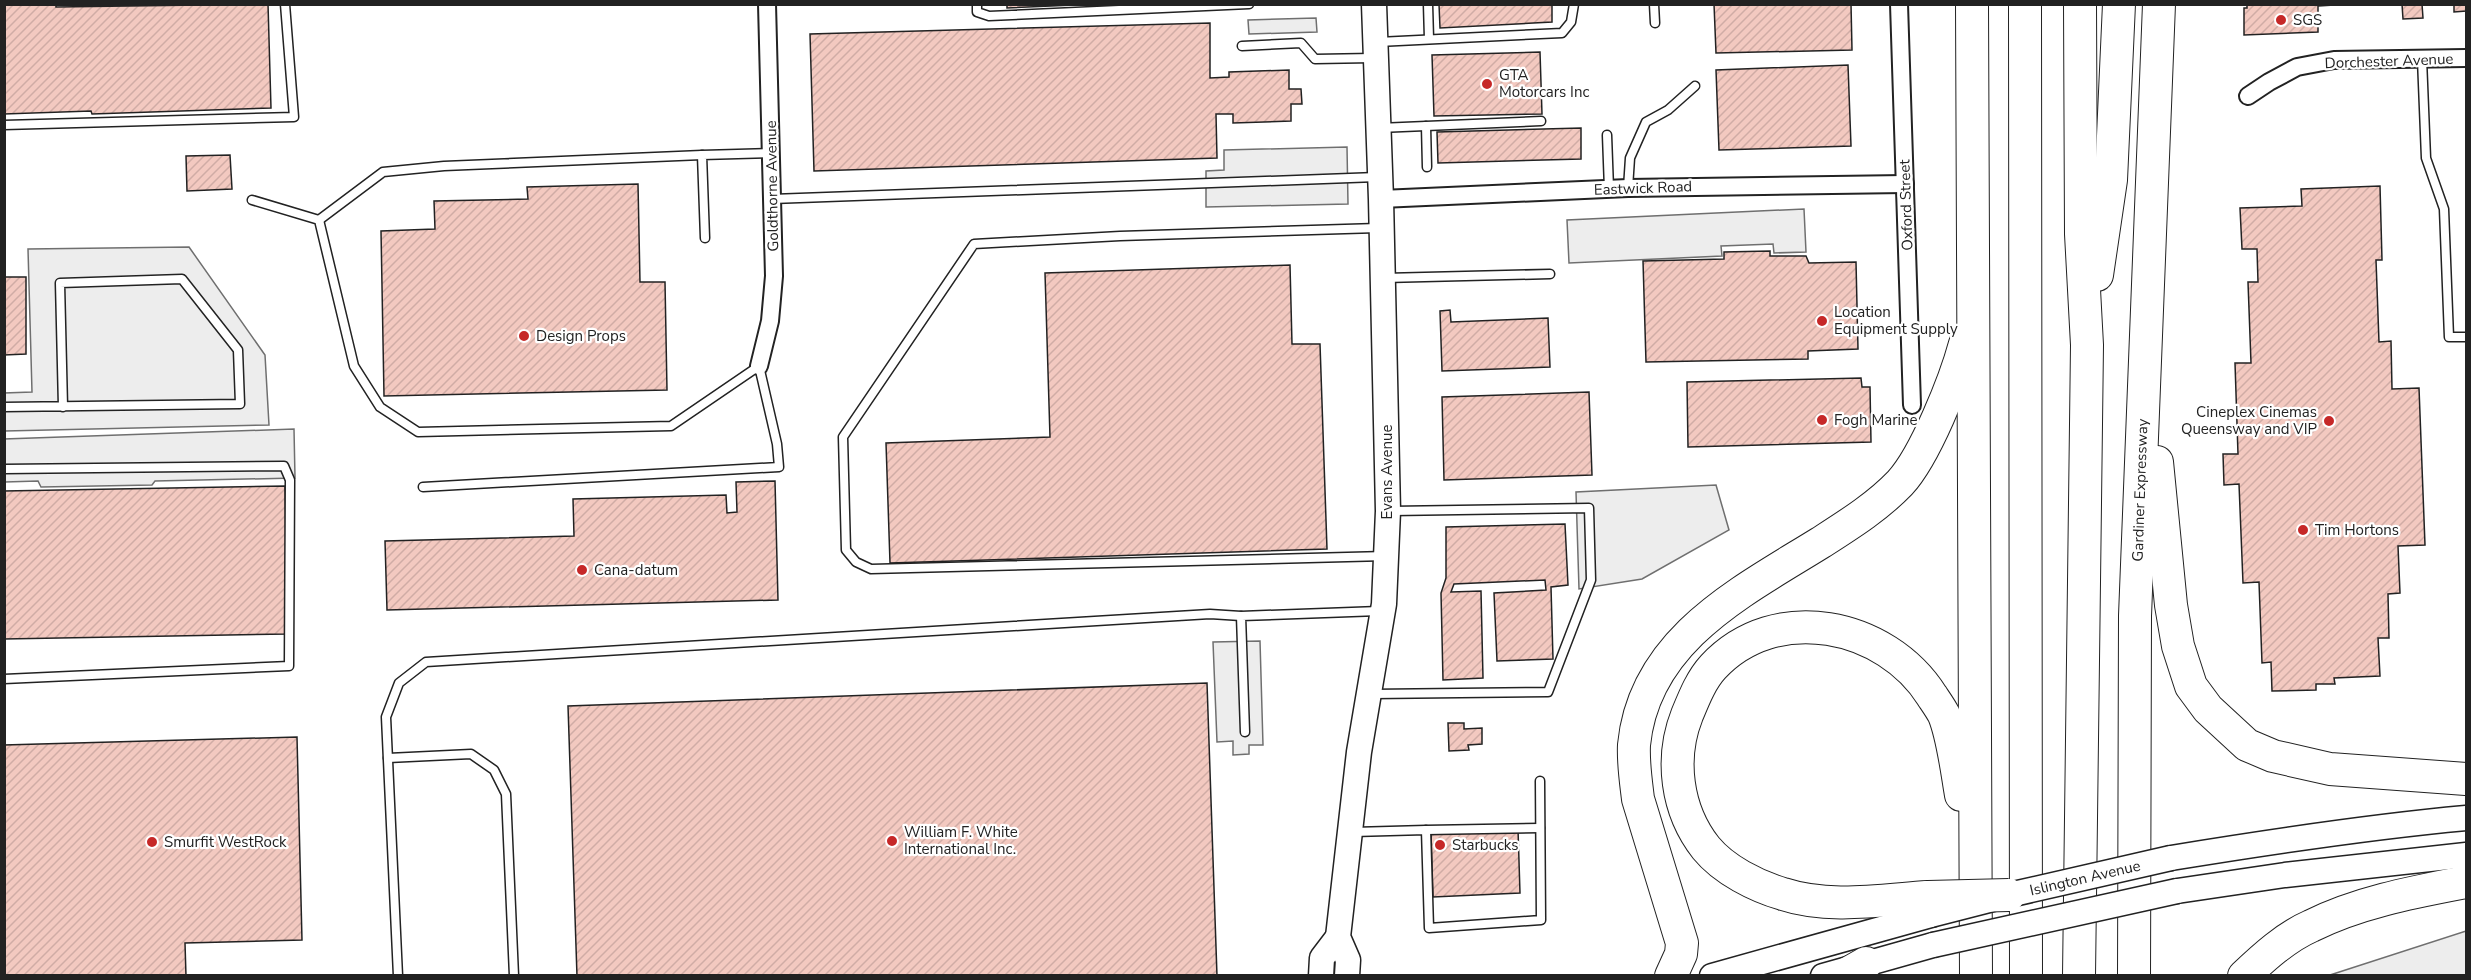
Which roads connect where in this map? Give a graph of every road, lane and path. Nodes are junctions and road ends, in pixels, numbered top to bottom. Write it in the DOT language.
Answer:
graph roads {
  1 [pos="285,4"];
  2 [pos="767,4"];
  3 [pos="977,4"];
  4 [pos="1249,4"];
  5 [pos="1374,4"];
  6 [pos="1428,4"];
  7 [pos="1574,4"];
  8 [pos="1654,4"];
  9 [pos="1899,4"];
  10 [pos="1972,4"];
  11 [pos="2025,4"];
  12 [pos="2080,4"];
  13 [pos="2119,4"];
  14 [pos="2160,4"];
  15 [pos="2169,4"];
  16 [pos="1655,23"];
  17 [pos="1428,39"];
  18 [pos="2159,41"];
  19 [pos="1242,46"];
  20 [pos="1376,50"];
  21 [pos="2466,58"];
  22 [pos="2422,59"];
  23 [pos="1695,86"];
  24 [pos="2248,96"];
  25 [pos="1541,121"];
  26 [pos="4,124"];
  27 [pos="1426,126"];
  28 [pos="1378,128"];
  29 [pos="1607,135"];
  30 [pos="771,153"];
  31 [pos="702,155"];
  32 [pos="1427,167"];
  33 [pos="1905,184"];
  34 [pos="1381,188"];
  35 [pos="1628,188"];
  36 [pos="1609,189"];
  37 [pos="772,199"];
  38 [pos="252,200"];
  39 [pos="319,220"];
  40 [pos="1382,228"];
  41 [pos="705,238"];
  42 [pos="1551,274"];
  43 [pos="1383,278"];
  44 [pos="1973,317"];
  45 [pos="2466,337"];
  46 [pos="2087,345"];
  47 [pos="759,366"];
  48 [pos="2145,368"];
  49 [pos="1912,405"];
  50 [pos="4,406"];
  51 [pos="63,407"];
  52 [pos="4,469"];
  53 [pos="423,487"];
  54 [pos="1388,511"];
  55 [pos="1386,556"];
  56 [pos="1383,611"];
  57 [pos="1241,616"];
  58 [pos="4,679"];
  59 [pos="1369,694"];
  60 [pos="1245,732"];
  61 [pos="388,758"];
  62 [pos="2466,779"];
  63 [pos="1540,782"];
  64 [pos="2466,818"];
  65 [pos="1540,828"];
  66 [pos="1426,830"];
  67 [pos="1350,832"];
  68 [pos="2466,855"];
  69 [pos="1975,872"];
  70 [pos="2466,882"];
  71 [pos="2009,895"];
  72 [pos="1929,906"];
  73 [pos="1338,937"];
  74 [pos="1855,969"];
  75 [pos="398,975"];
  76 [pos="514,975"];
  77 [pos="1321,975"];
  78 [pos="1347,975"];
  79 [pos="1671,975"];
  80 [pos="1712,975"];
  81 [pos="1823,975"];
  82 [pos="1976,975"];
  83 [pos="2026,975"];
  84 [pos="2079,975"];
  85 [pos="2134,975"];
  86 [pos="2244,975"];
  1 -- 26 [label="lane"];
  2 -- 30 [label="street, Goldthorne Avenue"];
  3 -- 4 [label="lane"];
  5 -- 20 [label="main road, Evans Avenue"];
  6 -- 17 [label="lane"];
  7 -- 17 [label="lane"];
  8 -- 16 [label="lane"];
  9 -- 33 [label="street, Oxford Street"];
  10 -- 44 [label="highway"];
  11 -- 83 [label="highway"];
  12 -- 46 [label="highway"];
  13 -- 46 [label="highway"];
  14 -- 18 [label="highway, Gardiner Expressway"];
  15 -- 18 [label="highway"];
  17 -- 20 [label="lane"];
  18 -- 48 [label="highway, Gardiner Expressway"];
  19 -- 20 [label="lane"];
  20 -- 28 [label="main road, Evans Avenue"];
  21 -- 22 [label="street, Dorchester Avenue"];
  22 -- 24 [label="street, Dorchester Avenue"];
  22 -- 45 [label="lane"];
  23 -- 35 [label="lane"];
  25 -- 27 [label="lane"];
  27 -- 28 [label="lane"];
  27 -- 32 [label="lane"];
  28 -- 34 [label="main road, Evans Avenue"];
  29 -- 36 [label="lane"];
  30 -- 31 [label="lane"];
  30 -- 37 [label="street, Goldthorne Avenue"];
  31 -- 39 [label="lane"];
  31 -- 41 [label="lane"];
  33 -- 35 [label="street, Eastwick Road"];
  33 -- 49 [label="street, Oxford Street"];
  34 -- 36 [label="street, Eastwick Road"];
  34 -- 37 [label="lane"];
  34 -- 40 [label="main road, Evans Avenue"];
  35 -- 36 [label="street, Eastwick Road"];
  37 -- 47 [label="street, Goldthorne Avenue"];
  38 -- 39 [label="lane"];
  39 -- 47 [label="lane"];
  40 -- 43 [label="main road, Evans Avenue"];
  40 -- 55 [label="lane"];
  42 -- 43 [label="lane"];
  43 -- 54 [label="main road, Evans Avenue"];
  44 -- 69 [label="highway"];
  44 -- 79 [label="highway"];
  46 -- 84 [label="highway"];
  47 -- 53 [label="lane"];
  48 -- 62 [label="highway"];
  48 -- 85 [label="highway, Gardiner Expressway"];
  50 -- 51 [label="lane"];
  51 -- 51 [label="lane"];
  52 -- 58 [label="lane"];
  54 -- 55 [label="main road, Evans Avenue"];
  54 -- 59 [label="lane"];
  55 -- 56 [label="main road, Evans Avenue"];
  56 -- 57 [label="lane"];
  56 -- 59 [label="main road, Evans Avenue"];
  57 -- 60 [label="lane"];
  57 -- 61 [label="lane"];
  59 -- 67 [label="main road, Evans Avenue"];
  61 -- 75 [label="lane"];
  61 -- 76 [label="lane"];
  63 -- 65 [label="lane"];
  64 -- 71 [label="main road, Islington Avenue, bridge"];
  65 -- 66 [label="lane"];
  65 -- 66 [label="lane"];
  66 -- 67 [label="lane"];
  67 -- 73 [label="main road, Evans Avenue"];
  68 -- 74 [label="main road, bridge"];
  69 -- 72 [label="highway"];
  69 -- 82 [label="highway"];
  70 -- 86 [label="highway"];
  71 -- 72 [label="highway, bridge"];
  72 -- 80 [label="main road"];
  73 -- 77 [label="main road, Evans Avenue"];
  73 -- 78 [label="main road, Evans Avenue"];
  74 -- 81 [label="main road"];
}
